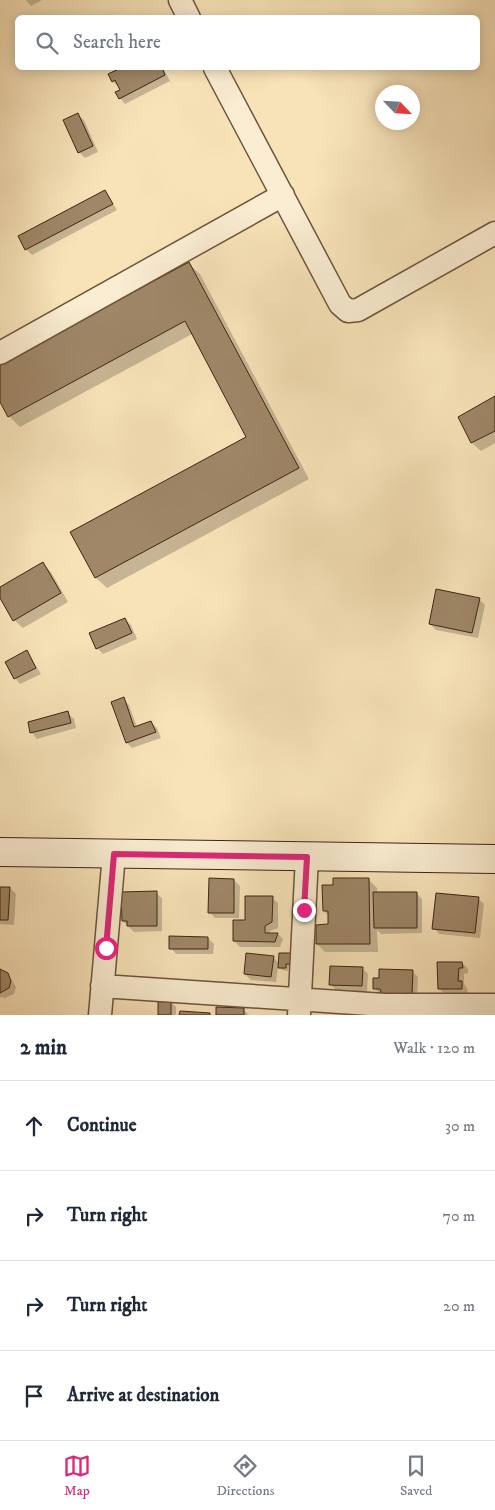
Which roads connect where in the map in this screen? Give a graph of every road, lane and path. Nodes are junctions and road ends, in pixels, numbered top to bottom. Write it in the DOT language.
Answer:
graph roads {
  1 [pos="180,0"];
  2 [pos="188,15"];
  3 [pos="217,70"];
  4 [pos="282,195"];
  5 [pos="495,233"];
  6 [pos="0,352"];
  7 [pos="0,852"];
  8 [pos="114,854"];
  9 [pos="307,857"];
  10 [pos="495,858"];
  11 [pos="102,986"];
  12 [pos="495,1005"];
  13 [pos="299,1007"];
  14 [pos="100,1015"];
  1 -- 2 [label="street"];
  3 -- 4 [label="street"];
  4 -- 5 [label="street"];
  4 -- 6 [label="street"];
  7 -- 8 [label="street"];
  8 -- 9 [label="street"];
  8 -- 11 [label="street"];
  9 -- 10 [label="street"];
  9 -- 13 [label="street"];
  11 -- 13 [label="street"];
  11 -- 14 [label="street"];
  12 -- 13 [label="street"];
}
